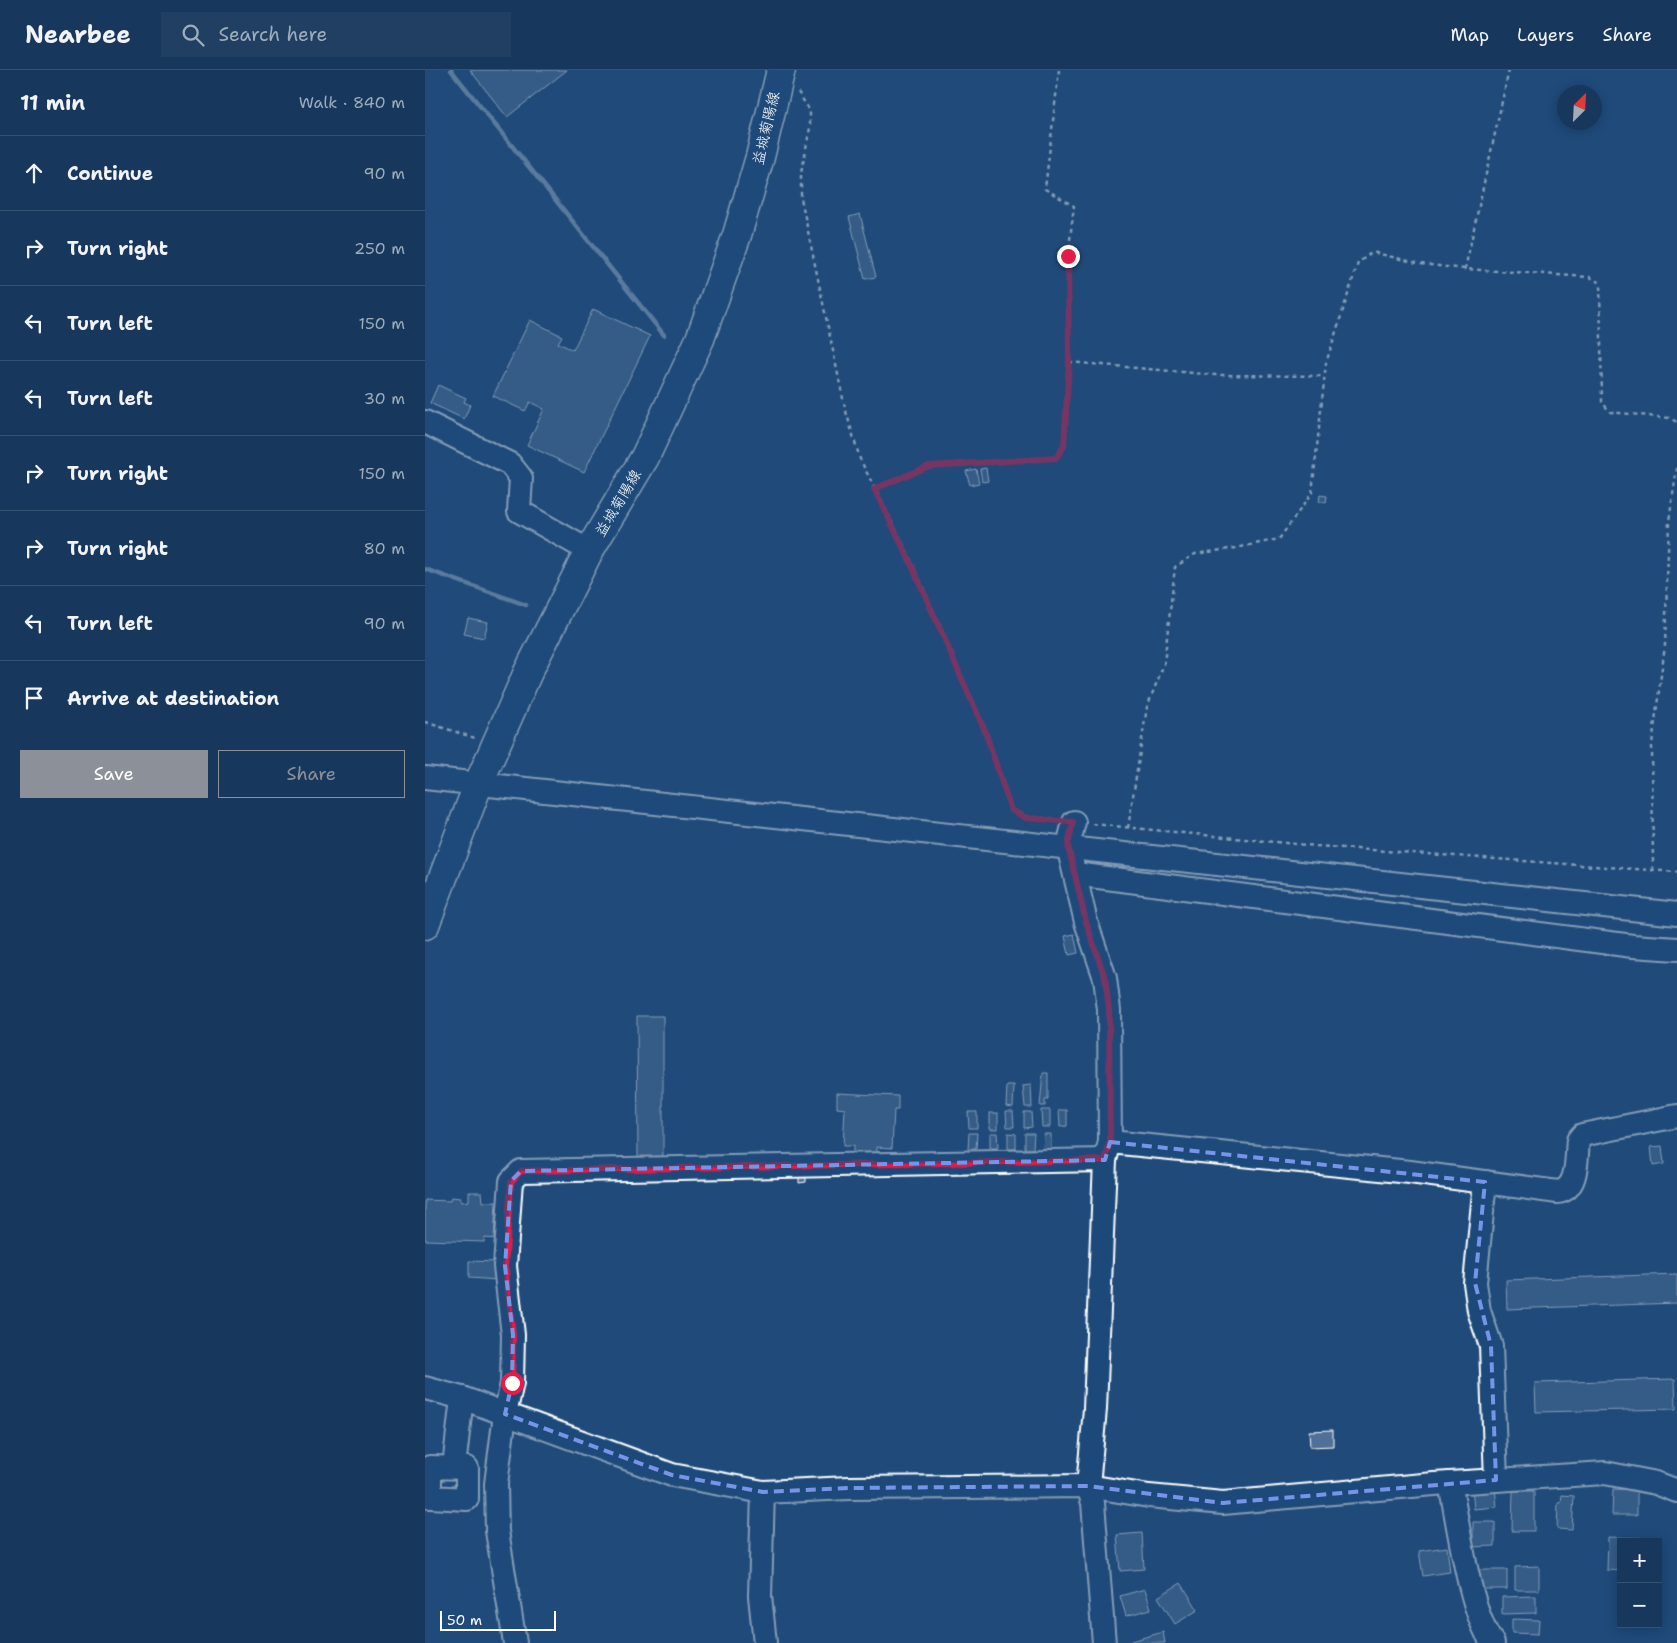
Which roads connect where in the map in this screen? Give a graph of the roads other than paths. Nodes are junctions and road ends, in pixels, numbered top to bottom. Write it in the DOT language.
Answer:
graph roads {
  1 [pos="776,74"];
  2 [pos="425,422"];
  3 [pos="589,551"];
  4 [pos="425,778"];
  5 [pos="478,785"];
  6 [pos="1073,822"];
  7 [pos="1068,846"];
  8 [pos="1075,874"];
  9 [pos="1677,914"];
  10 [pos="425,925"];
  11 [pos="1677,949"];
  12 [pos="1677,1116"];
  13 [pos="1107,1151"];
  14 [pos="1485,1182"];
  15 [pos="425,1388"];
  16 [pos="462,1398"];
  17 [pos="505,1414"];
  18 [pos="454,1467"];
  19 [pos="1496,1480"];
  20 [pos="1450,1483"];
  21 [pos="1088,1486"];
  22 [pos="1677,1491"];
  23 [pos="763,1492"];
  24 [pos="515,1643"];
  25 [pos="765,1643"];
  26 [pos="1104,1643"];
  27 [pos="1493,1643"];
  1 -- 3 [label="main road, 益城菊陽線"];
  2 -- 3 [label="street"];
  3 -- 5 [label="main road, 益城菊陽線"];
  4 -- 5 [label="street"];
  5 -- 7 [label="street"];
  5 -- 10 [label="main road, 益城菊陽線"];
  6 -- 7 [label="street"];
  7 -- 8 [label="street"];
  7 -- 9 [label="street"];
  8 -- 11 [label="street"];
  8 -- 13 [label="street"];
  12 -- 14 [label="street"];
  13 -- 14 [label="street"];
  13 -- 17 [label="street"];
  13 -- 21 [label="street"];
  14 -- 19 [label="street"];
  15 -- 16 [label="street"];
  16 -- 17 [label="street"];
  16 -- 18 [label="street"];
  17 -- 23 [label="street"];
  17 -- 24 [label="street"];
  19 -- 20 [label="street"];
  19 -- 22 [label="street"];
  20 -- 21 [label="street"];
  20 -- 27 [label="street"];
  21 -- 23 [label="street"];
  21 -- 26 [label="street"];
  23 -- 25 [label="street"];
}
